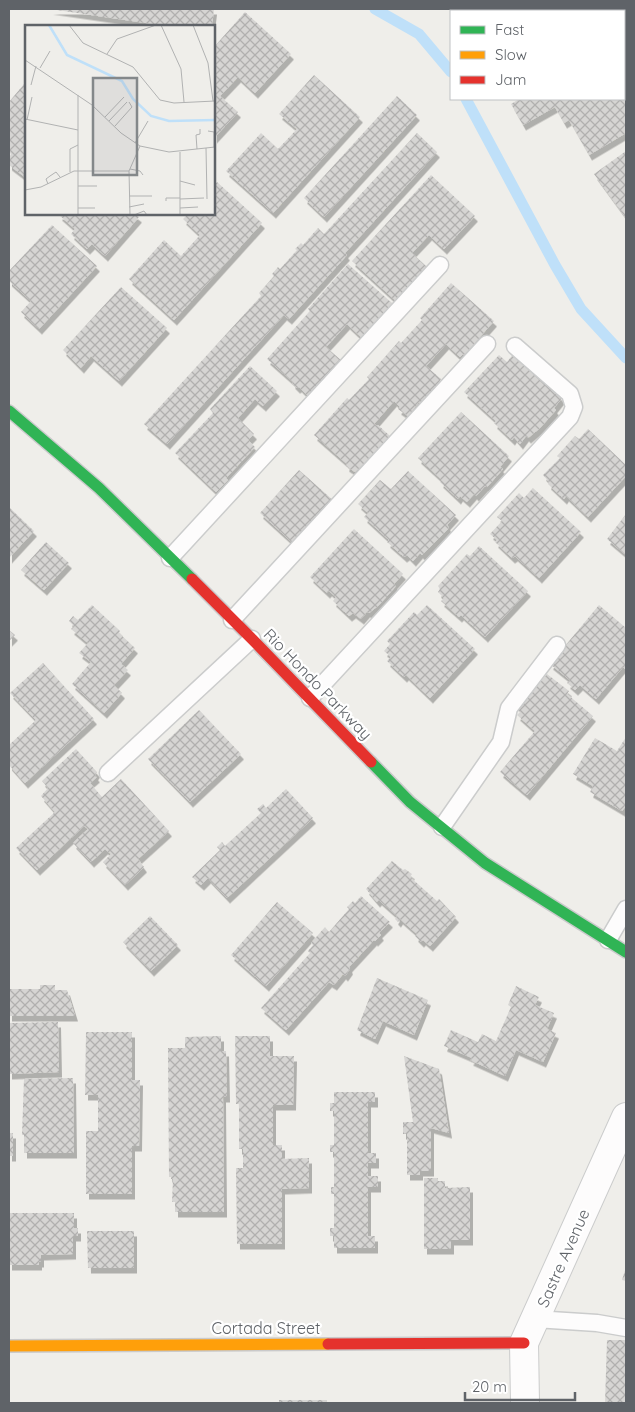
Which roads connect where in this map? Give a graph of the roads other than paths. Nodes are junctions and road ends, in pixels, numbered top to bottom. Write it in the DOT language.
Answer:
graph roads {
  1 [pos="440,265"];
  2 [pos="487,344"];
  3 [pos="515,346"];
  4 [pos="9,411"];
  5 [pos="170,558"];
  6 [pos="232,620"];
  7 [pos="252,639"];
  8 [pos="557,645"];
  9 [pos="310,698"];
  10 [pos="108,774"];
  11 [pos="442,828"];
  12 [pos="626,909"];
  13 [pos="608,940"];
  14 [pos="626,952"];
  15 [pos="626,1118"];
  16 [pos="626,1328"];
  17 [pos="530,1331"];
  18 [pos="9,1346"];
  19 [pos="525,1403"];
  1 -- 5 [label="lane"];
  2 -- 6 [label="lane"];
  3 -- 9 [label="lane"];
  4 -- 5 [label="street, Rio Hondo Parkway"];
  5 -- 6 [label="street, Rio Hondo Parkway"];
  6 -- 7 [label="street, Rio Hondo Parkway"];
  7 -- 9 [label="street, Rio Hondo Parkway"];
  7 -- 10 [label="lane"];
  8 -- 11 [label="lane"];
  9 -- 11 [label="street, Rio Hondo Parkway"];
  11 -- 13 [label="street, Rio Hondo Parkway"];
  12 -- 13 [label="lane"];
  13 -- 14 [label="street, Rio Hondo Parkway"];
  15 -- 17 [label="street, Sastre Avenue"];
  16 -- 17 [label="lane"];
  17 -- 18 [label="street, Cortada Street"];
  17 -- 19 [label="street, Sastre Avenue"];
}
